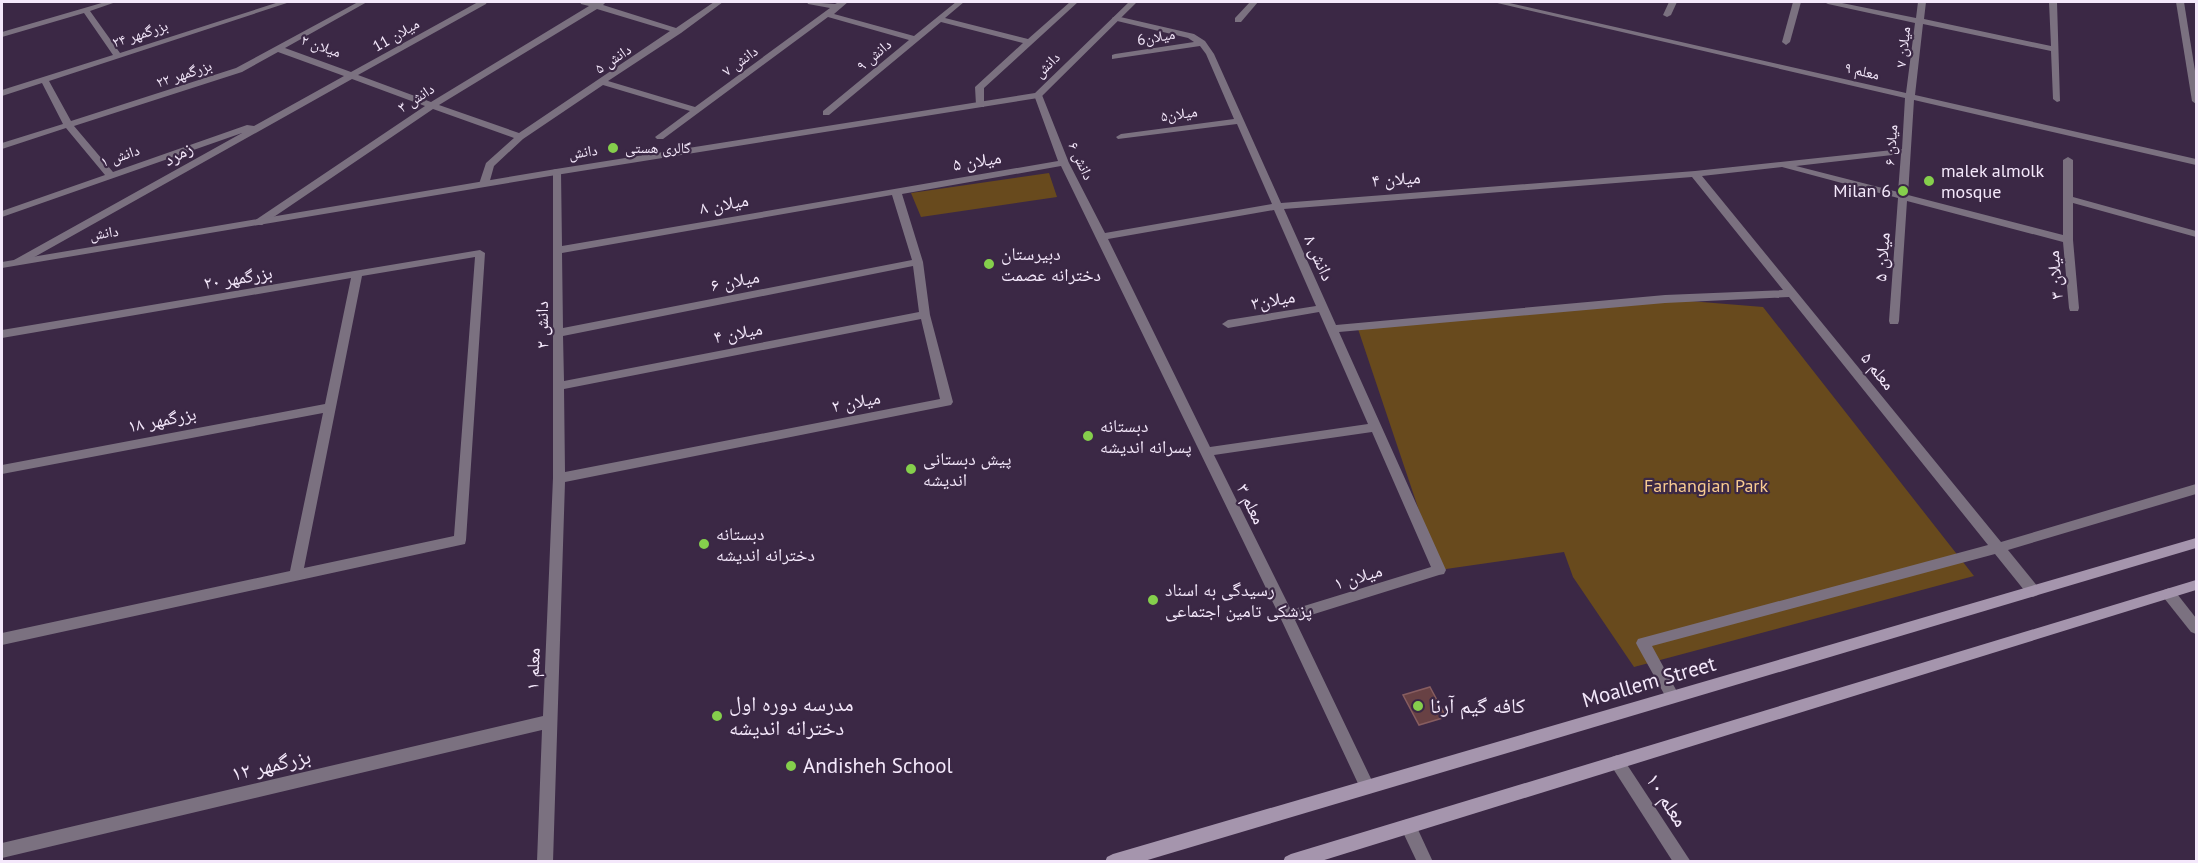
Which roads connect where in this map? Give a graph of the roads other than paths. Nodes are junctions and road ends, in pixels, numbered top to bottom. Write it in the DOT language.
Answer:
graph roads {
  1 [pos="112,2"];
  2 [pos="286,2"];
  3 [pos="363,2"];
  4 [pos="483,2"];
  5 [pos="584,2"];
  6 [pos="719,2"];
  7 [pos="811,2"];
  8 [pos="960,2"];
  9 [pos="1074,2"];
  10 [pos="1133,2"];
  11 [pos="1254,2"];
  12 [pos="1497,2"];
  13 [pos="1672,2"];
  14 [pos="1797,2"];
  15 [pos="1828,2"];
  16 [pos="1922,2"];
  17 [pos="2053,2"];
  18 [pos="2180,2"];
  19 [pos="599,3"];
  20 [pos="840,4"];
  21 [pos="1523,4"];
  22 [pos="85,9"];
  23 [pos="826,14"];
  24 [pos="1667,15"];
  25 [pos="1116,18"];
  26 [pos="939,19"];
  27 [pos="1238,20"];
  28 [pos="1920,21"];
  29 [pos="678,31"];
  30 [pos="2,34"];
  31 [pos="915,39"];
  32 [pos="1029,42"];
  33 [pos="1786,42"];
  34 [pos="1202,43"];
  35 [pos="279,49"];
  36 [pos="2055,49"];
  37 [pos="117,55"];
  38 [pos="1115,57"];
  39 [pos="353,75"];
  40 [pos="44,79"];
  41 [pos="2194,79"];
  42 [pos="602,82"];
  43 [pos="2,93"];
  44 [pos="1038,95"];
  45 [pos="1910,96"];
  46 [pos="2057,99"];
  47 [pos="2196,101"];
  48 [pos="434,104"];
  49 [pos="981,105"];
  50 [pos="697,110"];
  51 [pos="826,113"];
  52 [pos="282,115"];
  53 [pos="1240,121"];
  54 [pos="68,125"];
  55 [pos="520,137"];
  56 [pos="660,137"];
  57 [pos="1121,137"];
  58 [pos="2,146"];
  59 [pos="1906,151"];
  60 [pos="2068,160"];
  61 [pos="2196,162"];
  62 [pos="1064,164"];
  63 [pos="1779,165"];
  64 [pos="556,172"];
  65 [pos="1695,174"];
  66 [pos="111,176"];
  67 [pos="484,184"];
  68 [pos="896,191"];
  69 [pos="1903,197"];
  70 [pos="2070,199"];
  71 [pos="1278,206"];
  72 [pos="2,214"];
  73 [pos="258,223"];
  74 [pos="2196,234"];
  75 [pos="1102,237"];
  76 [pos="2068,240"];
  77 [pos="558,250"];
  78 [pos="18,262"];
  79 [pos="918,262"];
  80 [pos="2,265"];
  81 [pos="357,275"];
  82 [pos="1792,293"];
  83 [pos="1323,308"];
  84 [pos="2074,308"];
  85 [pos="925,315"];
  86 [pos="1894,321"];
  87 [pos="1228,324"];
  88 [pos="1332,328"];
  89 [pos="559,333"];
  90 [pos="2,334"];
  91 [pos="559,386"];
  92 [pos="330,407"];
  93 [pos="1376,428"];
  94 [pos="1205,452"];
  95 [pos="2,469"];
  96 [pos="559,478"];
  97 [pos="2196,489"];
  98 [pos="2196,543"];
  99 [pos="1998,548"];
  100 [pos="1439,570"];
  101 [pos="296,576"];
  102 [pos="2196,585"];
  103 [pos="2033,591"];
  104 [pos="2169,594"];
  105 [pos="1287,618"];
  106 [pos="2196,628"];
  107 [pos="2,639"];
  108 [pos="1673,697"];
  109 [pos="551,721"];
  110 [pos="1617,762"];
  111 [pos="1367,787"];
  112 [pos="1408,826"];
  113 [pos="2,851"];
  114 [pos="545,861"];
  115 [pos="1113,861"];
  116 [pos="1291,861"];
  117 [pos="1425,861"];
  118 [pos="1683,861"];
  1 -- 22 [label="street"];
  2 -- 37 [label="street, بزرگمهر ۲۴"];
  3 -- 35 [label="street, بزرگمهر ۲۲"];
  4 -- 39 [label="street, میلان 11"];
  5 -- 19 [label="street"];
  6 -- 29 [label="street, دانش ۵"];
  7 -- 20 [label="street"];
  8 -- 26 [label="street"];
  9 -- 32 [label="street"];
  10 -- 25 [label="street, دانش"];
  11 -- 27 [label="street"];
  12 -- 21 [label="street, معلم ۹"];
  13 -- 24 [label="street"];
  14 -- 33 [label="street"];
  15 -- 28 [label="street"];
  16 -- 28 [label="street, میلان ۷"];
  17 -- 36 [label="street"];
  18 -- 41 [label="street"];
  19 -- 29 [label="street"];
  19 -- 48 [label="street, دانش ۳"];
  20 -- 23 [label="street, دانش ۷"];
  21 -- 45 [label="street, معلم ۹"];
  22 -- 30 [label="street"];
  22 -- 37 [label="street"];
  23 -- 31 [label="street"];
  23 -- 50 [label="street, دانش ۷"];
  25 -- 34 [label="street"];
  25 -- 44 [label="street, دانش"];
  26 -- 31 [label="street, دانش ۹"];
  26 -- 32 [label="street"];
  28 -- 36 [label="street"];
  28 -- 45 [label="street, میلان ۷"];
  29 -- 42 [label="street, دانش ۵"];
  31 -- 51 [label="street, دانش ۹"];
  32 -- 49 [label="street"];
  34 -- 38 [label="street, میلان6"];
  34 -- 53 [label="street, دانش ۸"];
  35 -- 39 [label="street, میلان ۲"];
  35 -- 54 [label="street, بزرگمهر ۲۲"];
  36 -- 46 [label="street"];
  37 -- 40 [label="street, بزرگمهر ۲۴"];
  39 -- 48 [label="street"];
  39 -- 52 [label="street, زمرد"];
  40 -- 43 [label="street, بزرگمهر ۲۴"];
  40 -- 54 [label="street"];
  41 -- 47 [label="street"];
  42 -- 50 [label="street"];
  42 -- 55 [label="street, دانش ۵"];
  44 -- 49 [label="street, دانش"];
  44 -- 62 [label="street, دانش ۶"];
  45 -- 59 [label="street, میلان ۶"];
  45 -- 61 [label="street, معلم ۹"];
  48 -- 55 [label="street"];
  48 -- 73 [label="street, دانش ۳"];
  49 -- 64 [label="street, دانش"];
  50 -- 56 [label="street, دانش ۷"];
  52 -- 66 [label="street, دانش ۱"];
  52 -- 78 [label="street, زمرد"];
  53 -- 57 [label="street, میلان۵"];
  53 -- 71 [label="street, دانش ۸"];
  54 -- 58 [label="street, بزرگمهر ۲۲"];
  54 -- 66 [label="street"];
  55 -- 67 [label="street, دانش ۵"];
  59 -- 63 [label="street, میلان ۴"];
  59 -- 69 [label="street, میلان ۶"];
  60 -- 70 [label="street"];
  62 -- 68 [label="street, میلان ۵"];
  62 -- 75 [label="street, دانش ۶"];
  63 -- 65 [label="street, میلان ۴"];
  63 -- 69 [label="street"];
  64 -- 67 [label="street, دانش"];
  64 -- 77 [label="street, دانش ۲"];
  65 -- 71 [label="street, میلان ۴"];
  65 -- 82 [label="street, معلم ۵"];
  66 -- 72 [label="street, دانش ۱"];
  67 -- 73 [label="street, دانش"];
  68 -- 77 [label="street, میلان ۸"];
  68 -- 79 [label="street, میلان ۲"];
  69 -- 76 [label="street"];
  69 -- 86 [label="street, میلان ۵"];
  70 -- 74 [label="street"];
  70 -- 76 [label="street"];
  71 -- 75 [label="street, میلان ۴"];
  71 -- 83 [label="street, دانش ۸"];
  73 -- 78 [label="street, دانش"];
  75 -- 94 [label="street, معلم ۳"];
  76 -- 84 [label="street, میلان ۳"];
  77 -- 89 [label="street, دانش ۲"];
  78 -- 80 [label="street, دانش"];
  79 -- 85 [label="street, میلان ۲"];
  79 -- 89 [label="street, میلان ۶"];
  81 -- 90 [label="street, بزرگمهر ۲۰"];
  81 -- 92 [label="street"];
  81 -- 101 [label="street, بزرگمهر ۲۰"];
  82 -- 88 [label="street"];
  82 -- 99 [label="street, معلم ۵"];
  83 -- 87 [label="street, میلان۳"];
  83 -- 88 [label="street, دانش ۸"];
  85 -- 91 [label="street, میلان ۴"];
  85 -- 96 [label="street, میلان ۲"];
  88 -- 93 [label="street, دانش ۸"];
  89 -- 91 [label="street, دانش ۲"];
  91 -- 96 [label="street, دانش ۲"];
  92 -- 95 [label="street, بزرگمهر ۱۸"];
  92 -- 101 [label="street"];
  93 -- 94 [label="street"];
  93 -- 100 [label="street, دانش ۸"];
  94 -- 105 [label="street, معلم ۳"];
  96 -- 109 [label="street, معلم ۱"];
  97 -- 99 [label="street"];
  98 -- 103 [label="main road, Moallem Street"];
  99 -- 103 [label="street, معلم ۵"];
  99 -- 108 [label="street"];
  100 -- 105 [label="street, میلان ۱"];
  101 -- 107 [label="street"];
  102 -- 104 [label="main road"];
  103 -- 108 [label="main road, Moallem Street"];
  104 -- 106 [label="street"];
  104 -- 110 [label="main road"];
  105 -- 111 [label="street, معلم ۳"];
  108 -- 111 [label="main road, Moallem Street"];
  109 -- 113 [label="street, بزرگمهر ۱۲"];
  109 -- 114 [label="street, معلم ۱"];
  110 -- 112 [label="main road"];
  110 -- 118 [label="street, معلم ۱۰"];
  111 -- 115 [label="main road, Moallem Street"];
  112 -- 116 [label="main road"];
  112 -- 117 [label="street"];
}
